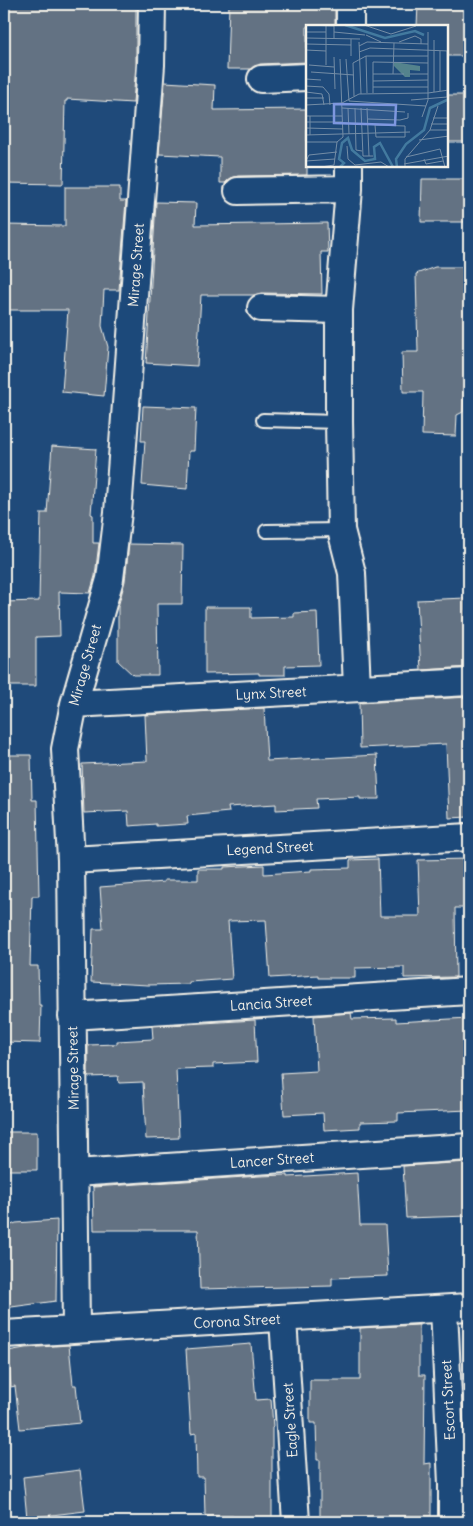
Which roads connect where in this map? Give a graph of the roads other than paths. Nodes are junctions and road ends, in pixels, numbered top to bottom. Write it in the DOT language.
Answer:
graph roads {
  1 [pos="152,4"];
  2 [pos="350,4"];
  3 [pos="350,25"];
  4 [pos="306,77"];
  5 [pos="261,79"];
  6 [pos="349,177"];
  7 [pos="238,190"];
  8 [pos="261,308"];
  9 [pos="339,310"];
  10 [pos="262,420"];
  11 [pos="339,422"];
  12 [pos="341,530"];
  13 [pos="266,531"];
  14 [pos="469,682"];
  15 [pos="357,688"];
  16 [pos="74,704"];
  17 [pos="469,837"];
  18 [pos="71,860"];
  19 [pos="469,991"];
  20 [pos="72,1016"];
  21 [pos="469,1147"];
  22 [pos="75,1173"];
  23 [pos="457,1308"];
  24 [pos="283,1319"];
  25 [pos="76,1330"];
  26 [pos="4,1334"];
  27 [pos="296,1522"];
  28 [pos="452,1522"];
  1 -- 16 [label="street, Mirage Street"];
  2 -- 3 [label="street"];
  4 -- 5 [label="street"];
  6 -- 7 [label="street"];
  6 -- 9 [label="street"];
  8 -- 9 [label="street"];
  9 -- 11 [label="street"];
  10 -- 11 [label="lane"];
  11 -- 12 [label="street"];
  12 -- 13 [label="lane"];
  12 -- 15 [label="street"];
  14 -- 15 [label="street, Lynx Street"];
  15 -- 16 [label="street, Lynx Street"];
  16 -- 18 [label="street, Mirage Street"];
  17 -- 18 [label="street, Legend Street"];
  18 -- 20 [label="street, Mirage Street"];
  19 -- 20 [label="street, Lancia Street"];
  20 -- 22 [label="street, Mirage Street"];
  21 -- 22 [label="street, Lancer Street"];
  22 -- 25 [label="street, Mirage Street"];
  23 -- 24 [label="street, Corona Street"];
  23 -- 28 [label="street, Escort Street"];
  24 -- 25 [label="street, Corona Street"];
  24 -- 27 [label="street, Eagle Street"];
  25 -- 26 [label="street, Corona Street"];
}
